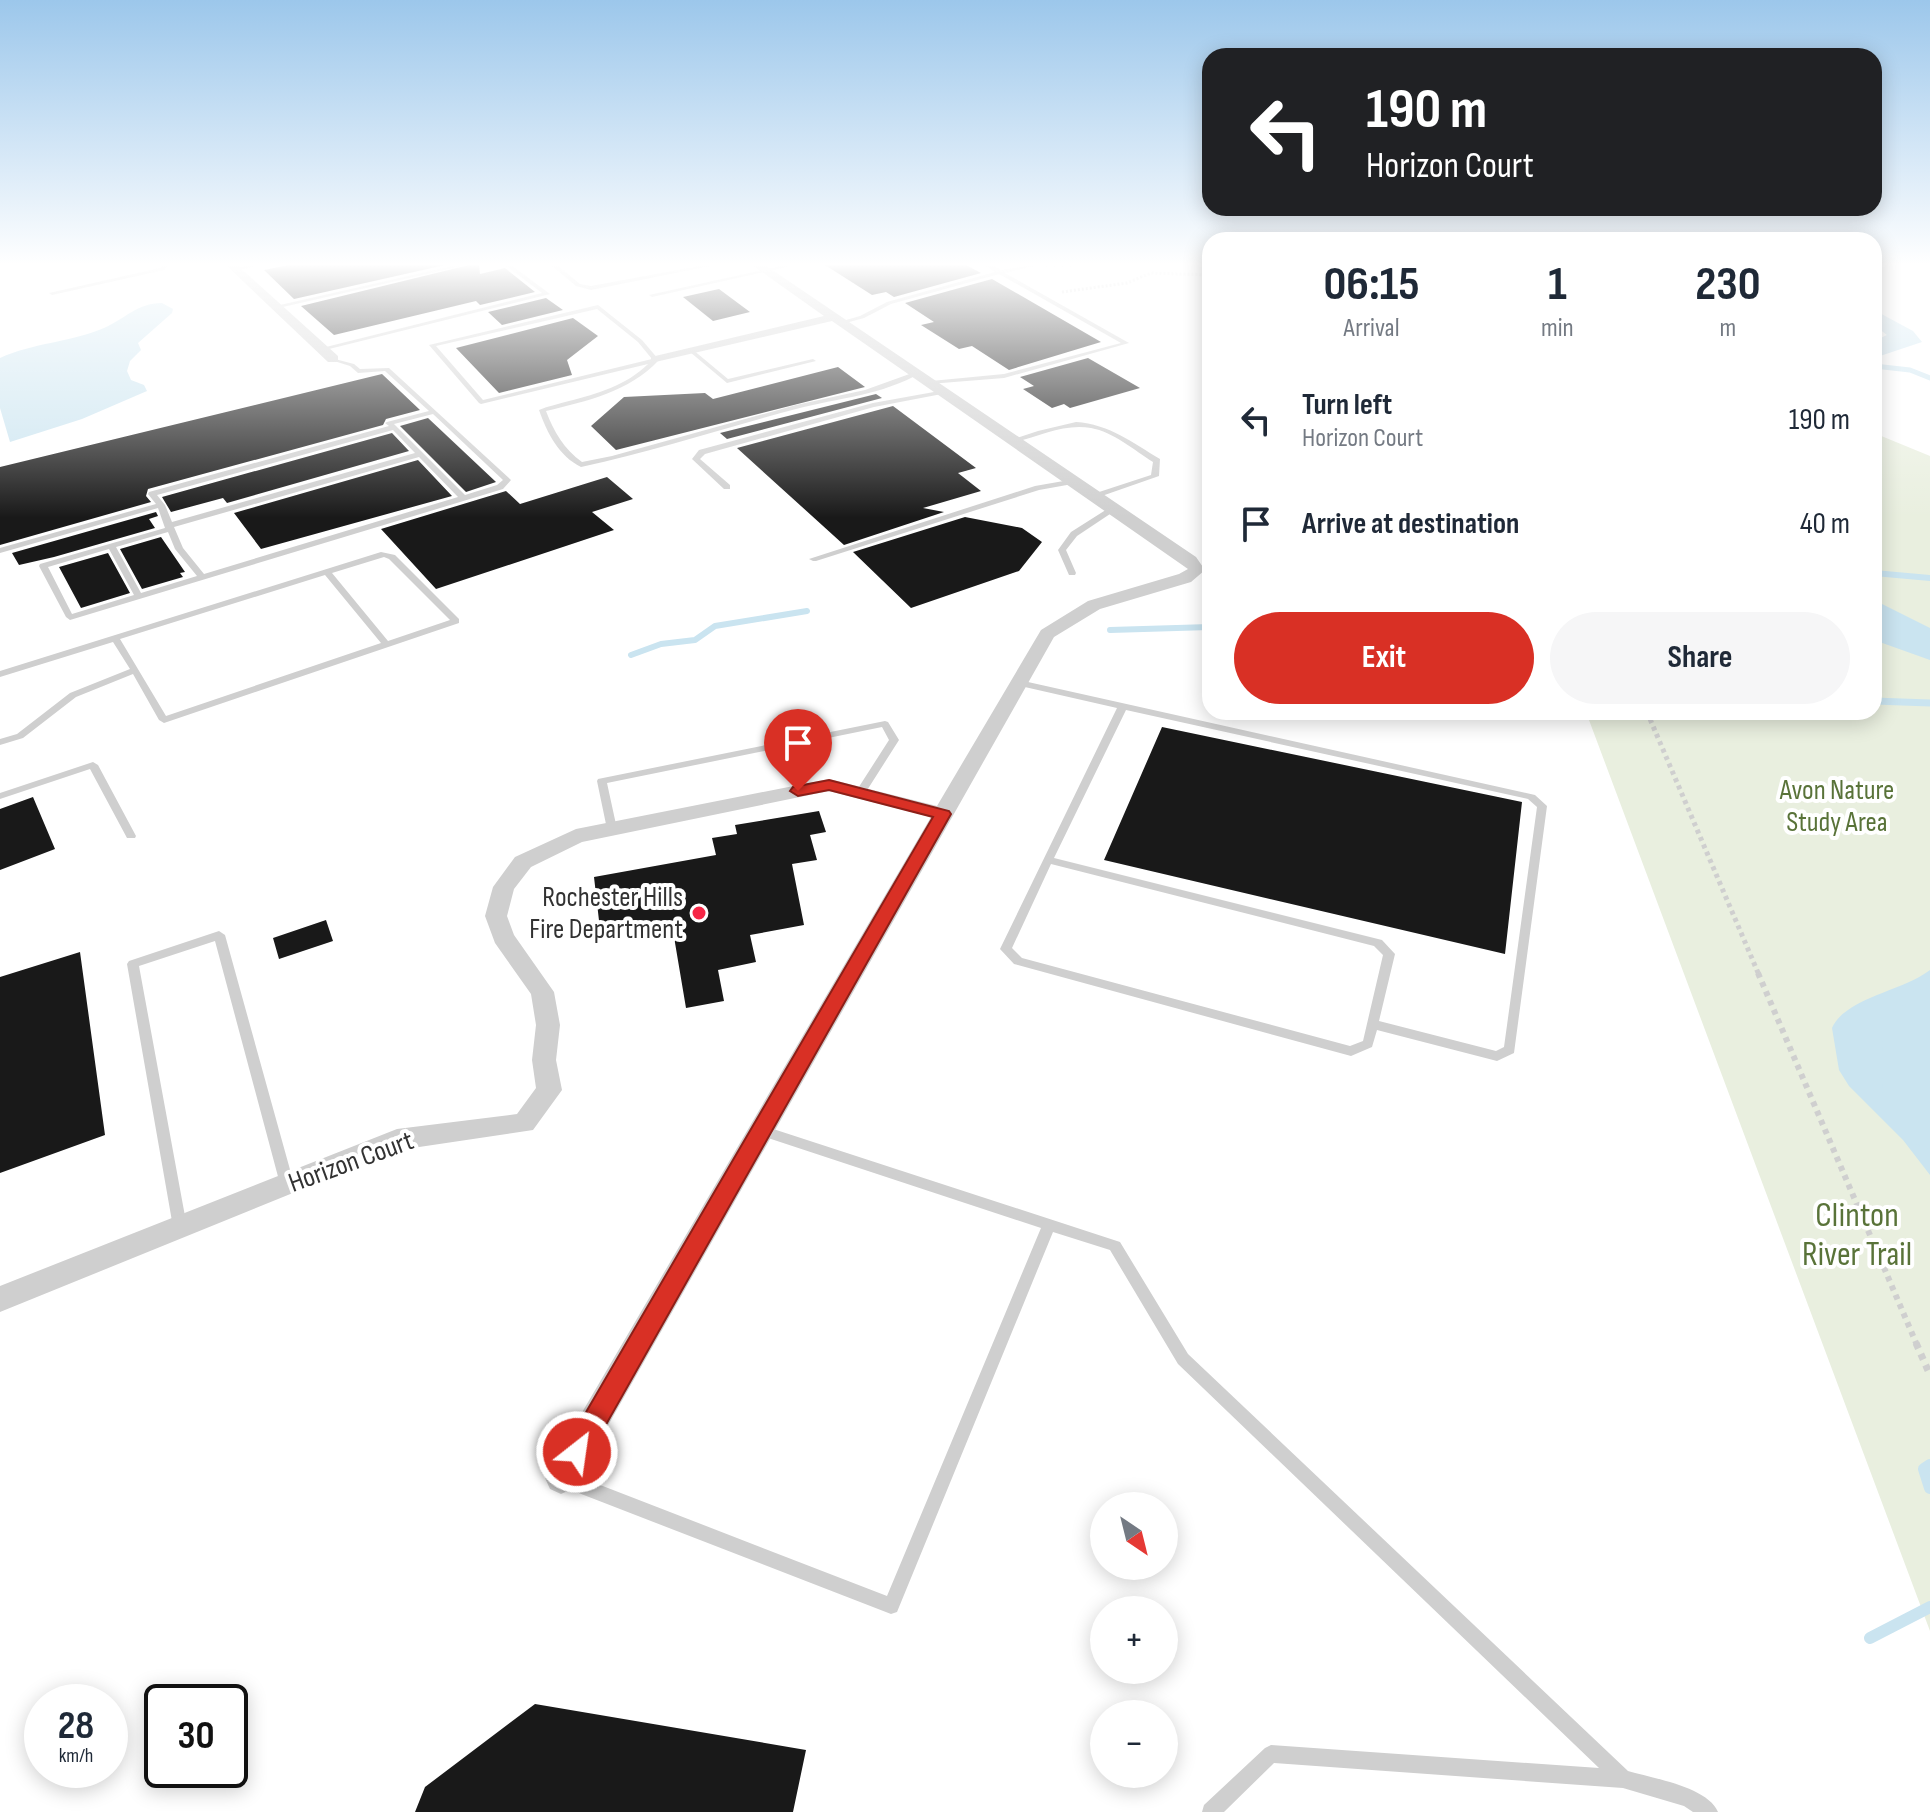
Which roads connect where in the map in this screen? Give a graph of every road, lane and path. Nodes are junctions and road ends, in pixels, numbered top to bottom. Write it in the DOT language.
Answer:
graph roads {
  1 [pos="321,349"];
  2 [pos="436,350"];
  3 [pos="647,350"];
  4 [pos="699,350"];
  5 [pos="882,350"];
  6 [pos="1102,350"];
  7 [pos="692,351"];
  8 [pos="333,359"];
  9 [pos="656,360"];
  10 [pos="813,361"];
  11 [pos="917,373"];
  12 [pos="938,388"];
  13 [pos="434,412"];
  14 [pos="394,427"];
  15 [pos="1015,440"];
  16 [pos="420,454"];
  17 [pos="1075,481"];
  18 [pos="727,487"];
  19 [pos="1096,496"];
  20 [pos="462,497"];
  21 [pos="161,505"];
  22 [pos="1115,508"];
  23 [pos="168,528"];
  24 [pos="111,546"];
  25 [pos="0,551"];
  26 [pos="813,559"];
  27 [pos="327,572"];
  28 [pos="1072,573"];
  29 [pos="201,576"];
  30 [pos="139,597"];
  31 [pos="115,638"];
  32 [pos="387,645"];
  33 [pos="135,670"];
  34 [pos="0,674"];
  35 [pos="1019,683"];
  36 [pos="1123,706"];
  37 [pos="1650,720"];
  38 [pos="0,742"];
  39 [pos="860,793"];
  40 [pos="0,796"];
  41 [pos="943,814"];
  42 [pos="612,829"];
  43 [pos="131,836"];
  44 [pos="1048,860"];
  45 [pos="1373,1024"];
  46 [pos="764,1131"];
  47 [pos="287,1184"];
  48 [pos="1049,1225"];
  49 [pos="180,1227"];
  50 [pos="0,1299"];
  51 [pos="1930,1375"];
  52 [pos="561,1478"];
  53 [pos="1623,1779"];
  54 [pos="1211,1812"];
  55 [pos="1709,1812"];
  1 -- 8 [label="street"];
  2 -- 9 [label="lane"];
  3 -- 9 [label="lane"];
  4 -- 7 [label="street"];
  5 -- 11 [label="street"];
  6 -- 12 [label="lane"];
  7 -- 9 [label="street"];
  7 -- 10 [label="lane"];
  8 -- 13 [label="lane"];
  9 -- 11 [label="lane"];
  11 -- 12 [label="street"];
  12 -- 15 [label="street"];
  12 -- 18 [label="lane"];
  13 -- 14 [label="lane"];
  13 -- 20 [label="lane"];
  14 -- 16 [label="lane"];
  14 -- 21 [label="lane"];
  15 -- 17 [label="street"];
  15 -- 19 [label="lane"];
  16 -- 20 [label="lane"];
  16 -- 23 [label="lane"];
  17 -- 19 [label="street"];
  17 -- 26 [label="lane"];
  19 -- 22 [label="street"];
  20 -- 29 [label="lane"];
  21 -- 23 [label="lane"];
  21 -- 25 [label="lane"];
  22 -- 28 [label="lane"];
  22 -- 35 [label="street"];
  23 -- 24 [label="lane"];
  23 -- 29 [label="lane"];
  24 -- 30 [label="lane"];
  24 -- 30 [label="lane"];
  27 -- 31 [label="lane"];
  27 -- 32 [label="lane"];
  27 -- 32 [label="lane"];
  29 -- 30 [label="lane"];
  31 -- 33 [label="lane"];
  31 -- 34 [label="lane"];
  32 -- 33 [label="lane"];
  33 -- 38 [label="lane"];
  35 -- 36 [label="lane"];
  35 -- 41 [label="street"];
  36 -- 44 [label="lane"];
  36 -- 45 [label="lane"];
  37 -- 51 [label="path"];
  39 -- 41 [label="street, Horizon Court"];
  39 -- 42 [label="street, Horizon Court"];
  39 -- 42 [label="lane"];
  40 -- 43 [label="lane"];
  41 -- 46 [label="street"];
  42 -- 47 [label="street, Horizon Court"];
  44 -- 45 [label="lane"];
  44 -- 45 [label="lane"];
  46 -- 48 [label="lane"];
  46 -- 52 [label="street"];
  47 -- 49 [label="street, Horizon Court"];
  47 -- 49 [label="lane"];
  48 -- 52 [label="lane"];
  48 -- 53 [label="lane"];
  49 -- 50 [label="street, Horizon Court"];
  53 -- 54 [label="lane"];
  53 -- 55 [label="lane"];
}
